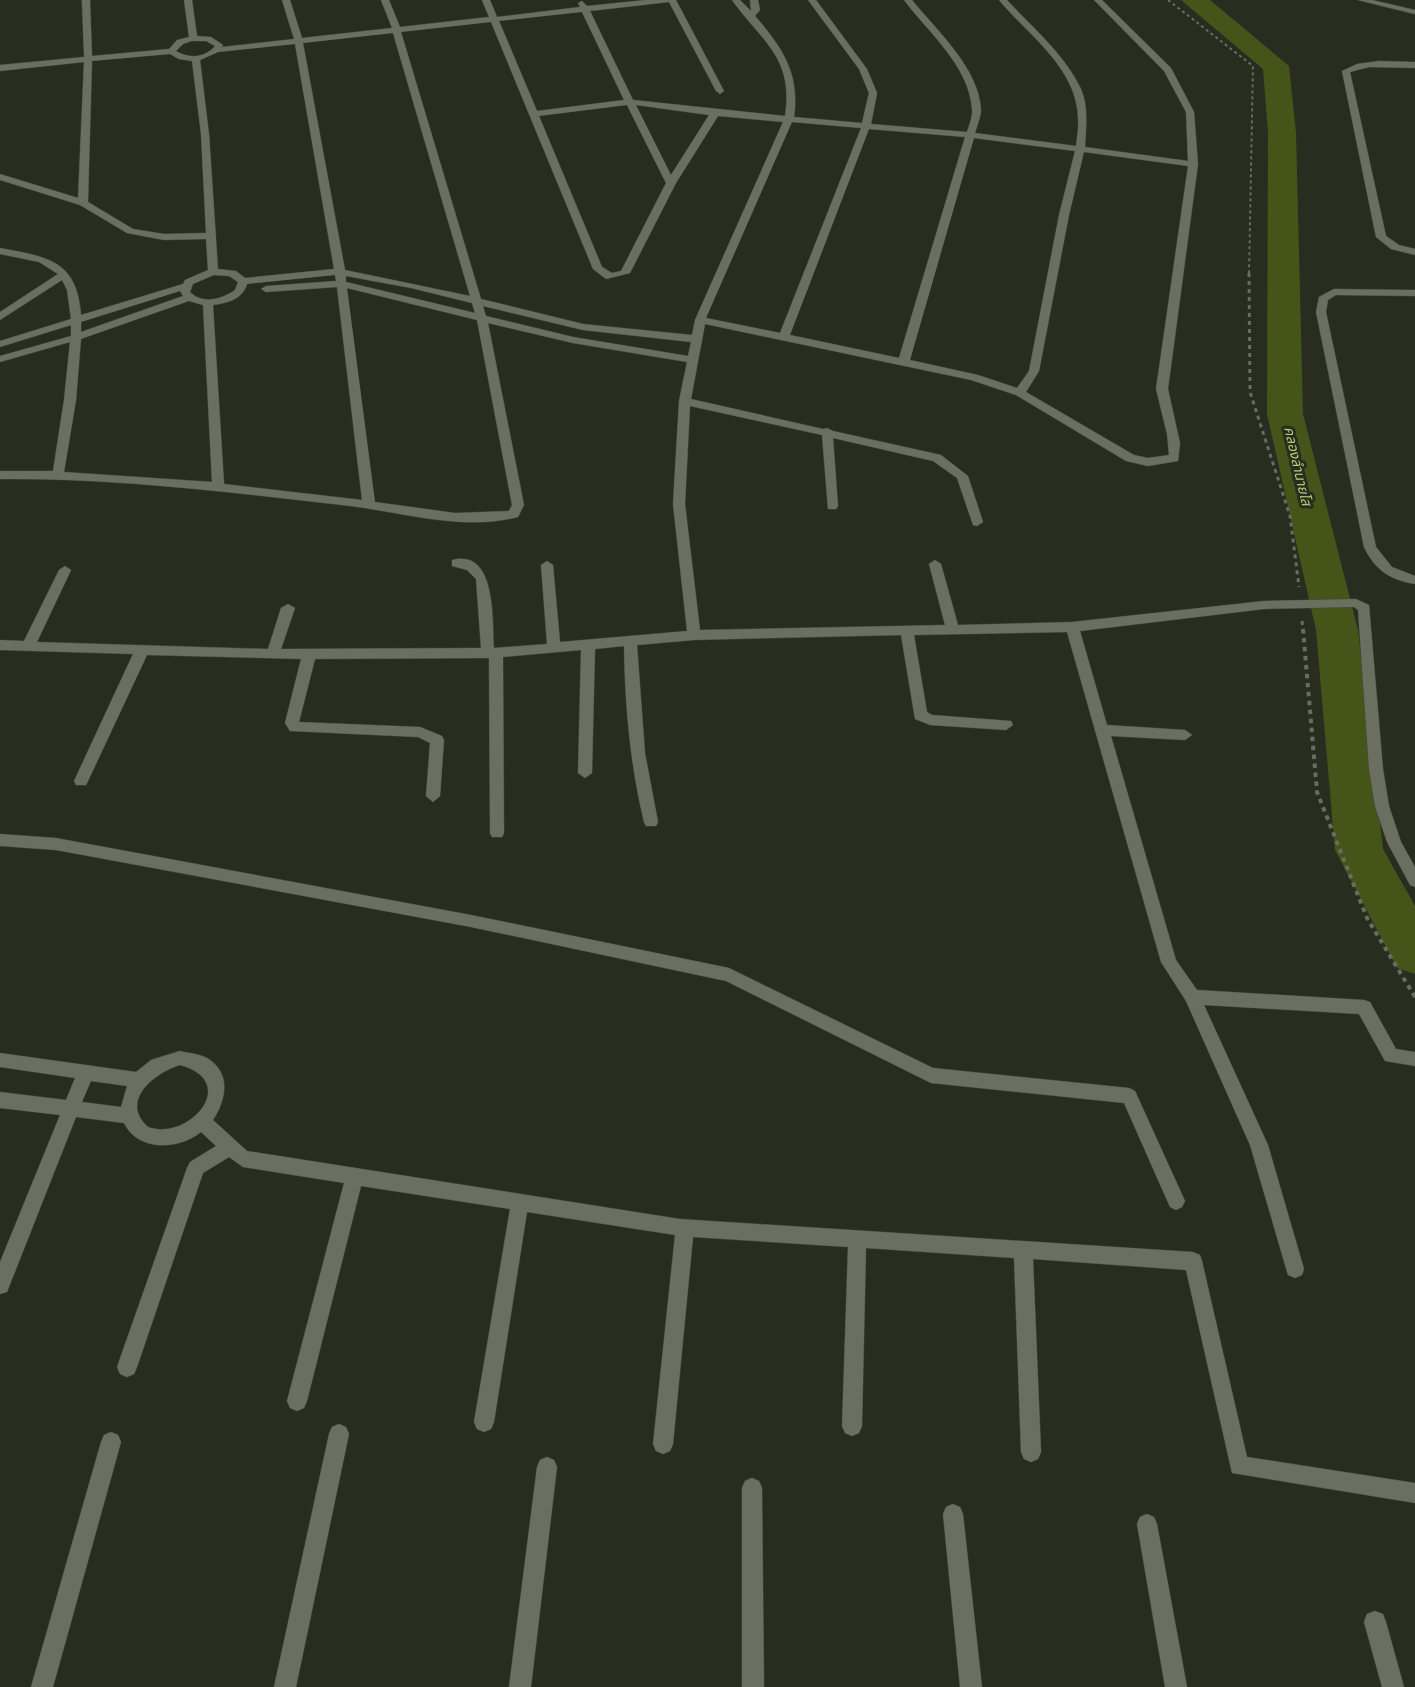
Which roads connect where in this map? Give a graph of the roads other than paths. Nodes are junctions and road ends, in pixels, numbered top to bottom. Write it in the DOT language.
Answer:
graph roads {
  1 [pos="86,0"];
  2 [pos="188,0"];
  3 [pos="286,0"];
  4 [pos="385,0"];
  5 [pos="486,0"];
  6 [pos="602,0"];
  7 [pos="667,0"];
  8 [pos="672,0"];
  9 [pos="736,0"];
  10 [pos="754,0"];
  11 [pos="812,0"];
  12 [pos="908,0"];
  13 [pos="1003,0"];
  14 [pos="1098,0"];
  15 [pos="1367,1"];
  16 [pos="583,4"];
  17 [pos="1415,12"];
  18 [pos="494,15"];
  19 [pos="751,16"];
  20 [pos="396,26"];
  21 [pos="297,37"];
  22 [pos="193,39"];
  23 [pos="218,46"];
  24 [pos="172,51"];
  25 [pos="196,58"];
  26 [pos="88,59"];
  27 [pos="1415,65"];
  28 [pos="0,68"];
  29 [pos="720,91"];
  30 [pos="630,102"];
  31 [pos="715,113"];
  32 [pos="534,114"];
  33 [pos="789,119"];
  34 [pos="866,126"];
  35 [pos="971,135"];
  36 [pos="1080,148"];
  37 [pos="1193,164"];
  38 [pos="0,177"];
  39 [pos="672,183"];
  40 [pos="83,203"];
  41 [pos="210,236"];
  42 [pos="0,251"];
  43 [pos="1415,252"];
  44 [pos="213,272"];
  45 [pos="340,272"];
  46 [pos="65,274"];
  47 [pos="342,284"];
  48 [pos="186,286"];
  49 [pos="242,286"];
  50 [pos="1413,293"];
  51 [pos="189,297"];
  52 [pos="476,301"];
  53 [pos="208,303"];
  54 [pos="1415,306"];
  55 [pos="0,317"];
  56 [pos="482,319"];
  57 [pos="700,320"];
  58 [pos="75,322"];
  59 [pos="784,336"];
  60 [pos="78,337"];
  61 [pos="697,339"];
  62 [pos="0,344"];
  63 [pos="0,359"];
  64 [pos="693,360"];
  65 [pos="904,361"];
  66 [pos="1020,393"];
  67 [pos="685,401"];
  68 [pos="828,431"];
  69 [pos="58,474"];
  70 [pos="0,475"];
  71 [pos="218,487"];
  72 [pos="369,504"];
  73 [pos="832,506"];
  74 [pos="977,522"];
  75 [pos="456,563"];
  76 [pos="935,564"];
  77 [pos="547,565"];
  78 [pos="65,570"];
  79 [pos="1415,580"];
  80 [pos="288,608"];
  81 [pos="1072,627"];
  82 [pos="953,630"];
  83 [pos="907,631"];
  84 [pos="694,635"];
  85 [pos="630,640"];
  86 [pos="588,644"];
  87 [pos="0,645"];
  88 [pos="28,646"];
  89 [pos="554,647"];
  90 [pos="142,650"];
  91 [pos="492,653"];
  92 [pos="273,654"];
  93 [pos="309,654"];
  94 [pos="1006,725"];
  95 [pos="1102,730"];
  96 [pos="1185,735"];
  97 [pos="585,773"];
  98 [pos="81,781"];
  99 [pos="433,796"];
  100 [pos="651,822"];
  101 [pos="497,833"];
  102 [pos="0,840"];
  103 [pos="1415,881"];
  104 [pos="1192,997"];
  105 [pos="1415,1059"];
  106 [pos="0,1060"];
  107 [pos="86,1072"];
  108 [pos="139,1080"];
  109 [pos="0,1100"];
  110 [pos="72,1109"];
  111 [pos="129,1116"];
  112 [pos="202,1121"];
  113 [pos="230,1147"];
  114 [pos="355,1176"];
  115 [pos="1176,1201"];
  116 [pos="520,1202"];
  117 [pos="681,1227"];
  118 [pos="856,1239"];
  119 [pos="1023,1250"];
  120 [pos="1295,1269"];
  121 [pos="0,1285"];
  122 [pos="127,1367"];
  123 [pos="297,1401"];
  124 [pos="484,1422"];
  125 [pos="852,1426"];
  126 [pos="339,1434"];
  127 [pos="111,1442"];
  128 [pos="663,1444"];
  129 [pos="1031,1452"];
  130 [pos="547,1467"];
  131 [pos="752,1488"];
  132 [pos="1415,1493"];
  133 [pos="953,1514"];
  134 [pos="1148,1524"];
  135 [pos="1375,1622"];
  136 [pos="42,1687"];
  137 [pos="285,1687"];
  138 [pos="520,1687"];
  139 [pos="753,1687"];
  140 [pos="971,1687"];
  141 [pos="1176,1687"];
  142 [pos="1393,1687"];
  1 -- 26 [label="street"];
  2 -- 22 [label="street"];
  3 -- 21 [label="street"];
  4 -- 20 [label="street"];
  5 -- 18 [label="street"];
  6 -- 16 [label="street"];
  7 -- 16 [label="street"];
  8 -- 29 [label="street"];
  9 -- 19 [label="street"];
  10 -- 19 [label="street"];
  11 -- 34 [label="street"];
  12 -- 35 [label="street"];
  13 -- 36 [label="street"];
  14 -- 37 [label="street"];
  15 -- 17 [label="street"];
  16 -- 18 [label="street"];
  16 -- 30 [label="street"];
  18 -- 20 [label="street"];
  18 -- 32 [label="street"];
  19 -- 33 [label="street"];
  20 -- 21 [label="street"];
  20 -- 52 [label="street"];
  21 -- 23 [label="street"];
  21 -- 45 [label="street"];
  22 -- 23 [label="street"];
  22 -- 24 [label="street"];
  23 -- 25 [label="street"];
  24 -- 25 [label="street"];
  24 -- 26 [label="street"];
  25 -- 41 [label="street"];
  26 -- 28 [label="street"];
  26 -- 40 [label="street"];
  27 -- 43 [label="street"];
  30 -- 31 [label="street"];
  30 -- 32 [label="street"];
  30 -- 39 [label="street"];
  31 -- 33 [label="street"];
  31 -- 39 [label="street"];
  32 -- 39 [label="street"];
  33 -- 34 [label="street"];
  33 -- 57 [label="street"];
  34 -- 35 [label="street"];
  34 -- 59 [label="street"];
  35 -- 36 [label="street"];
  35 -- 65 [label="street"];
  36 -- 37 [label="street"];
  36 -- 66 [label="street"];
  37 -- 66 [label="street"];
  38 -- 40 [label="street"];
  40 -- 41 [label="street"];
  41 -- 44 [label="street"];
  42 -- 46 [label="street"];
  44 -- 48 [label="street"];
  44 -- 49 [label="street"];
  45 -- 47 [label="street"];
  45 -- 49 [label="street"];
  45 -- 52 [label="street"];
  46 -- 55 [label="street"];
  46 -- 58 [label="street"];
  47 -- 49 [label="street"];
  47 -- 56 [label="street"];
  47 -- 72 [label="street"];
  48 -- 51 [label="street"];
  48 -- 58 [label="street"];
  49 -- 53 [label="street"];
  50 -- 54 [label="street"];
  50 -- 79 [label="street"];
  51 -- 53 [label="street"];
  51 -- 60 [label="street"];
  52 -- 56 [label="street"];
  52 -- 61 [label="street"];
  53 -- 71 [label="street"];
  56 -- 64 [label="street"];
  56 -- 72 [label="street"];
  57 -- 59 [label="street"];
  57 -- 61 [label="street"];
  58 -- 60 [label="street"];
  58 -- 62 [label="street"];
  59 -- 65 [label="street"];
  60 -- 63 [label="street"];
  60 -- 69 [label="street"];
  61 -- 64 [label="street"];
  64 -- 67 [label="street"];
  65 -- 66 [label="street"];
  67 -- 68 [label="street"];
  67 -- 84 [label="street"];
  68 -- 73 [label="street"];
  68 -- 74 [label="street"];
  69 -- 70 [label="street"];
  69 -- 71 [label="street"];
  71 -- 72 [label="street"];
  75 -- 91 [label="street"];
  76 -- 82 [label="street"];
  77 -- 89 [label="street"];
  78 -- 88 [label="street"];
  80 -- 92 [label="street"];
  81 -- 82 [label="street"];
  81 -- 95 [label="street"];
  81 -- 103 [label="street"];
  82 -- 83 [label="street"];
  83 -- 84 [label="street"];
  83 -- 94 [label="street"];
  84 -- 85 [label="street"];
  85 -- 86 [label="street"];
  85 -- 100 [label="street"];
  86 -- 89 [label="street"];
  86 -- 97 [label="street"];
  87 -- 88 [label="street"];
  88 -- 90 [label="street"];
  89 -- 91 [label="street"];
  90 -- 92 [label="street"];
  90 -- 98 [label="street"];
  91 -- 93 [label="street"];
  91 -- 101 [label="street"];
  92 -- 93 [label="street"];
  93 -- 99 [label="street"];
  95 -- 96 [label="street"];
  95 -- 104 [label="street"];
  102 -- 115 [label="street"];
  104 -- 105 [label="street"];
  104 -- 120 [label="street"];
  106 -- 107 [label="street"];
  107 -- 108 [label="street"];
  107 -- 110 [label="street"];
  108 -- 111 [label="street"];
  108 -- 112 [label="street"];
  109 -- 110 [label="street"];
  110 -- 111 [label="street"];
  110 -- 121 [label="street"];
  111 -- 112 [label="street"];
  112 -- 113 [label="street"];
  113 -- 114 [label="street"];
  113 -- 122 [label="street"];
  114 -- 116 [label="street"];
  114 -- 123 [label="street"];
  116 -- 117 [label="street"];
  116 -- 124 [label="street"];
  117 -- 118 [label="street"];
  117 -- 128 [label="street"];
  118 -- 119 [label="street"];
  118 -- 125 [label="street"];
  119 -- 129 [label="street"];
  119 -- 132 [label="street"];
  126 -- 137 [label="street"];
  127 -- 136 [label="street"];
  130 -- 138 [label="street"];
  131 -- 139 [label="street"];
  133 -- 140 [label="street"];
  134 -- 141 [label="street"];
  135 -- 142 [label="street"];
}
